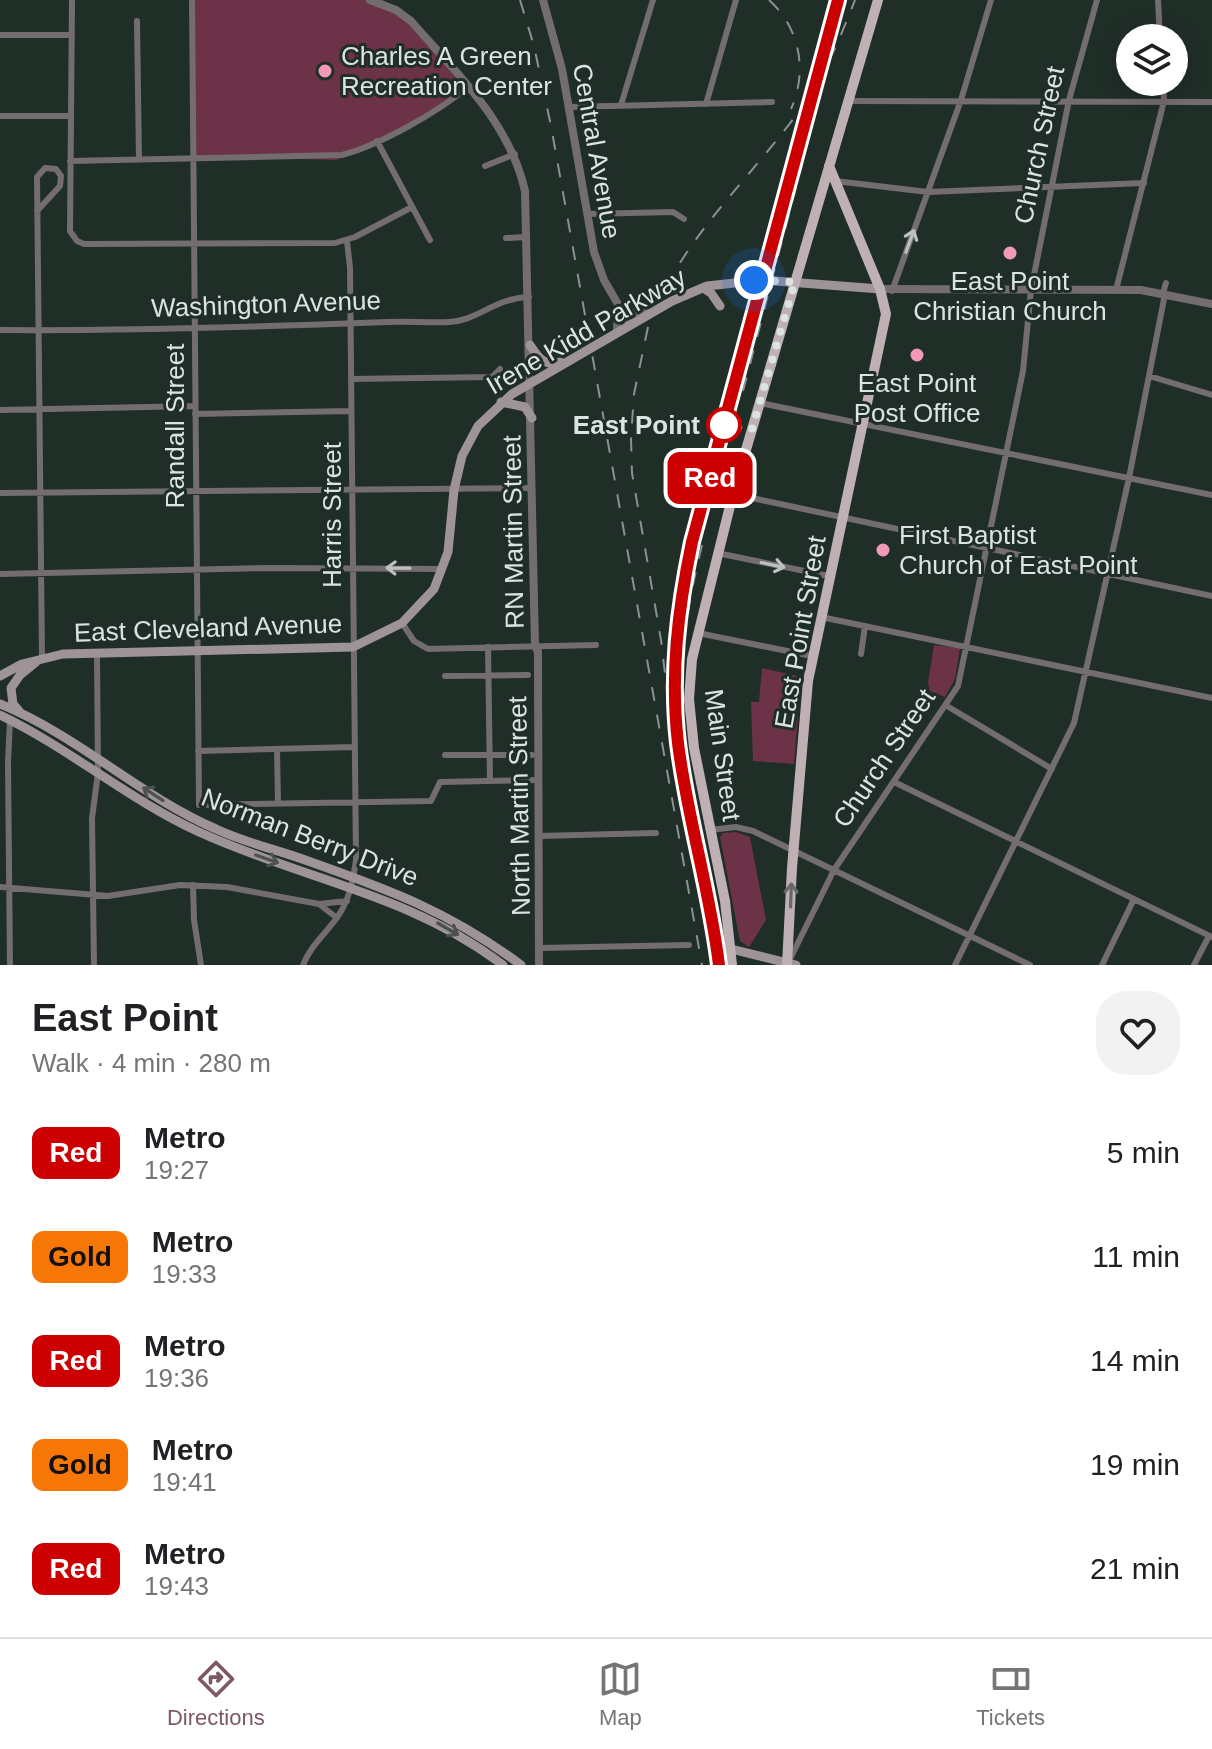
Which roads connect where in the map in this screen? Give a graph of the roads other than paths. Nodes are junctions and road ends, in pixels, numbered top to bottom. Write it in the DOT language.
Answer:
graph roads {
  1 [pos="72,0"];
  2 [pos="192,0"];
  3 [pos="370,0"];
  4 [pos="543,0"];
  5 [pos="653,0"];
  6 [pos="736,0"];
  7 [pos="878,0"];
  8 [pos="991,0"];
  9 [pos="1097,0"];
  10 [pos="1158,0"];
  11 [pos="137,21"];
  12 [pos="1159,24"];
  13 [pos="0,35"];
  14 [pos="72,35"];
  15 [pos="468,87"];
  16 [pos="1164,96"];
  17 [pos="961,100"];
  18 [pos="1069,100"];
  19 [pos="848,101"];
  20 [pos="1164,101"];
  21 [pos="772,102"];
  22 [pos="1212,102"];
  23 [pos="706,104"];
  24 [pos="621,105"];
  25 [pos="569,107"];
  26 [pos="0,116"];
  27 [pos="69,116"];
  28 [pos="377,141"];
  29 [pos="515,154"];
  30 [pos="194,159"];
  31 [pos="139,160"];
  32 [pos="70,161"];
  33 [pos="485,166"];
  34 [pos="829,166"];
  35 [pos="835,181"];
  36 [pos="1144,183"];
  37 [pos="1051,187"];
  38 [pos="928,192"];
  39 [pos="412,207"];
  40 [pos="37,211"];
  41 [pos="587,214"];
  42 [pos="684,219"];
  43 [pos="527,237"];
  44 [pos="506,238"];
  45 [pos="430,240"];
  46 [pos="347,241"];
  47 [pos="195,242"];
  48 [pos="795,282"];
  49 [pos="1166,283"];
  50 [pos="703,288"];
  51 [pos="886,290"];
  52 [pos="1031,290"];
  53 [pos="1116,290"];
  54 [pos="1164,293"];
  55 [pos="529,297"];
  56 [pos="1212,304"];
  57 [pos="618,306"];
  58 [pos="720,306"];
  59 [pos="650,313"];
  60 [pos="351,324"];
  61 [pos="630,325"];
  62 [pos="0,330"];
  63 [pos="194,330"];
  64 [pos="39,331"];
  65 [pos="614,335"];
  66 [pos="530,345"];
  67 [pos="574,358"];
  68 [pos="500,369"];
  69 [pos="1149,376"];
  70 [pos="351,379"];
  71 [pos="531,382"];
  72 [pos="1212,395"];
  73 [pos="501,402"];
  74 [pos="760,403"];
  75 [pos="0,410"];
  76 [pos="39,410"];
  77 [pos="195,410"];
  78 [pos="351,411"];
  79 [pos="532,418"];
  80 [pos="862,424"];
  81 [pos="1007,454"];
  82 [pos="1129,478"];
  83 [pos="533,488"];
  84 [pos="352,490"];
  85 [pos="454,490"];
  86 [pos="195,492"];
  87 [pos="0,493"];
  88 [pos="40,493"];
  89 [pos="733,494"];
  90 [pos="1212,495"];
  91 [pos="842,518"];
  92 [pos="987,549"];
  93 [pos="717,553"];
  94 [pos="353,568"];
  95 [pos="442,569"];
  96 [pos="196,570"];
  97 [pos="0,574"];
  98 [pos="40,574"];
  99 [pos="1108,574"];
  100 [pos="829,576"];
  101 [pos="1212,596"];
  102 [pos="821,617"];
  103 [pos="402,623"];
  104 [pos="865,626"];
  105 [pos="697,633"];
  106 [pos="596,645"];
  107 [pos="535,646"];
  108 [pos="353,647"];
  109 [pos="488,647"];
  110 [pos="967,648"];
  111 [pos="197,650"];
  112 [pos="97,654"];
  113 [pos="861,654"];
  114 [pos="812,656"];
  115 [pos="42,658"];
  116 [pos="1086,672"];
  117 [pos="489,675"];
  118 [pos="528,675"];
  119 [pos="0,676"];
  120 [pos="445,676"];
  121 [pos="1212,698"];
  122 [pos="0,704"];
  123 [pos="947,706"];
  124 [pos="0,715"];
  125 [pos="23,716"];
  126 [pos="10,720"];
  127 [pos="354,747"];
  128 [pos="277,749"];
  129 [pos="198,751"];
  130 [pos="445,755"];
  131 [pos="489,755"];
  132 [pos="532,755"];
  133 [pos="97,760"];
  134 [pos="1052,769"];
  135 [pos="98,773"];
  136 [pos="538,780"];
  137 [pos="490,781"];
  138 [pos="894,782"];
  139 [pos="355,802"];
  140 [pos="278,803"];
  141 [pos="710,830"];
  142 [pos="656,833"];
  143 [pos="539,836"];
  144 [pos="1017,842"];
  145 [pos="794,850"];
  146 [pos="834,870"];
  147 [pos="352,882"];
  148 [pos="193,885"];
  149 [pos="0,887"];
  150 [pos="9,887"];
  151 [pos="93,896"];
  152 [pos="1134,899"];
  153 [pos="347,901"];
  154 [pos="319,904"];
  155 [pos="337,918"];
  156 [pos="971,936"];
  157 [pos="1211,936"];
  158 [pos="689,945"];
  159 [pos="540,948"];
  160 [pos="731,949"];
  161 [pos="790,964"];
  162 [pos="10,965"];
  163 [pos="94,965"];
  164 [pos="201,965"];
  165 [pos="303,965"];
  166 [pos="503,965"];
  167 [pos="521,965"];
  168 [pos="539,965"];
  169 [pos="732,965"];
  170 [pos="955,965"];
  171 [pos="1030,965"];
  172 [pos="1102,965"];
  173 [pos="1194,965"];
  1 -- 14 [label="street"];
  2 -- 30 [label="street, Randall Street"];
  3 -- 15 [label="street, RN Martin Street"];
  4 -- 25 [label="street, Central Avenue"];
  5 -- 24 [label="street"];
  6 -- 23 [label="street"];
  7 -- 19 [label="main road, Main Street"];
  8 -- 17 [label="street"];
  9 -- 18 [label="street, Church Street"];
  10 -- 12 [label="street"];
  11 -- 31 [label="street"];
  13 -- 14 [label="street"];
  14 -- 27 [label="street"];
  15 -- 28 [label="street"];
  15 -- 29 [label="street, RN Martin Street"];
  16 -- 20 [label="street"];
  17 -- 18 [label="street"];
  17 -- 19 [label="street"];
  17 -- 38 [label="street"];
  18 -- 20 [label="street"];
  18 -- 37 [label="street, Church Street"];
  19 -- 34 [label="main road, Main Street"];
  20 -- 22 [label="street"];
  20 -- 36 [label="street"];
  21 -- 23 [label="street"];
  23 -- 24 [label="street"];
  24 -- 25 [label="street"];
  25 -- 41 [label="street, Central Avenue"];
  26 -- 27 [label="street"];
  27 -- 32 [label="street"];
  28 -- 30 [label="street"];
  28 -- 39 [label="street"];
  29 -- 33 [label="street"];
  29 -- 43 [label="street, RN Martin Street"];
  30 -- 31 [label="street"];
  30 -- 47 [label="street, Randall Street"];
  31 -- 32 [label="street"];
  32 -- 47 [label="street"];
  34 -- 35 [label="main road, East Point Street"];
  34 -- 48 [label="main road, Main Street"];
  35 -- 38 [label="street"];
  35 -- 51 [label="main road, East Point Street"];
  36 -- 37 [label="street"];
  36 -- 53 [label="street"];
  37 -- 38 [label="street"];
  37 -- 52 [label="street, Church Street"];
  51 -- 38 [label="street, one-way"];
  39 -- 45 [label="street"];
  39 -- 46 [label="street"];
  40 -- 40 [label="street"];
  40 -- 64 [label="street"];
  41 -- 42 [label="street"];
  41 -- 57 [label="street, Central Avenue"];
  43 -- 44 [label="street"];
  43 -- 55 [label="street, RN Martin Street"];
  46 -- 47 [label="street"];
  46 -- 60 [label="street, Harris Street"];
  47 -- 63 [label="street, Randall Street"];
  48 -- 50 [label="main road, Irene Kidd Parkway"];
  48 -- 51 [label="main road"];
  48 -- 74 [label="main road, Main Street"];
  49 -- 54 [label="street"];
  50 -- 58 [label="main road"];
  50 -- 59 [label="main road, Irene Kidd Parkway"];
  51 -- 52 [label="street"];
  51 -- 80 [label="main road, East Point Street"];
  52 -- 53 [label="street"];
  52 -- 81 [label="street, Church Street"];
  53 -- 54 [label="street"];
  54 -- 56 [label="street"];
  54 -- 69 [label="street"];
  55 -- 60 [label="street, Washington Avenue"];
  55 -- 66 [label="street, RN Martin Street"];
  57 -- 59 [label="street"];
  57 -- 61 [label="street, Central Avenue"];
  57 -- 65 [label="street, Central Avenue"];
  59 -- 61 [label="main road, Irene Kidd Parkway"];
  60 -- 63 [label="street, Washington Avenue"];
  60 -- 70 [label="street, Harris Street"];
  61 -- 65 [label="main road, Irene Kidd Parkway"];
  62 -- 64 [label="street, Washington Avenue"];
  63 -- 64 [label="street, Washington Avenue"];
  63 -- 77 [label="street, Randall Street"];
  64 -- 76 [label="street"];
  65 -- 67 [label="main road, Irene Kidd Parkway"];
  66 -- 67 [label="main road"];
  66 -- 71 [label="street, RN Martin Street"];
  67 -- 71 [label="main road, Irene Kidd Parkway"];
  68 -- 70 [label="street"];
  69 -- 72 [label="street"];
  69 -- 82 [label="street"];
  70 -- 78 [label="street, Harris Street"];
  71 -- 73 [label="main road, Irene Kidd Parkway"];
  71 -- 79 [label="street, RN Martin Street"];
  73 -- 79 [label="main road"];
  73 -- 85 [label="main road, Irene Kidd Parkway"];
  74 -- 80 [label="street"];
  74 -- 89 [label="main road, Main Street"];
  75 -- 76 [label="street"];
  76 -- 77 [label="street"];
  76 -- 88 [label="street"];
  77 -- 78 [label="street"];
  77 -- 86 [label="street, Randall Street"];
  78 -- 84 [label="street, Harris Street"];
  79 -- 83 [label="street, RN Martin Street"];
  80 -- 81 [label="street"];
  80 -- 91 [label="main road, East Point Street"];
  81 -- 82 [label="street"];
  81 -- 92 [label="street, Church Street"];
  82 -- 90 [label="street"];
  82 -- 99 [label="street"];
  83 -- 85 [label="street"];
  83 -- 107 [label="street, RN Martin Street"];
  84 -- 85 [label="street"];
  84 -- 86 [label="street"];
  84 -- 94 [label="street, Harris Street"];
  85 -- 95 [label="main road, Irene Kidd Parkway"];
  86 -- 88 [label="street"];
  86 -- 96 [label="street, Randall Street"];
  87 -- 88 [label="street"];
  88 -- 98 [label="street"];
  89 -- 91 [label="street"];
  89 -- 93 [label="main road, Main Street"];
  91 -- 92 [label="street"];
  91 -- 100 [label="main road, East Point Street"];
  92 -- 99 [label="street"];
  92 -- 110 [label="street, Church Street"];
  93 -- 100 [label="street, one-way"];
  93 -- 105 [label="main road, Main Street"];
  95 -- 94 [label="street, one-way"];
  94 -- 96 [label="street"];
  94 -- 108 [label="street, Harris Street"];
  95 -- 103 [label="main road, Irene Kidd Parkway"];
  96 -- 98 [label="street"];
  96 -- 111 [label="street, Randall Street"];
  97 -- 98 [label="street"];
  98 -- 115 [label="street"];
  99 -- 101 [label="street"];
  99 -- 116 [label="street"];
  100 -- 102 [label="main road, East Point Street"];
  102 -- 104 [label="street"];
  102 -- 114 [label="main road, East Point Street"];
  103 -- 108 [label="main road, East Cleveland Avenue"];
  103 -- 109 [label="street"];
  104 -- 110 [label="street"];
  104 -- 113 [label="street"];
  105 -- 114 [label="street"];
  105 -- 141 [label="main road, Main Street"];
  106 -- 107 [label="street"];
  107 -- 109 [label="street"];
  107 -- 136 [label="street, North Martin Street"];
  108 -- 111 [label="main road, East Cleveland Avenue"];
  108 -- 127 [label="street, Harris Street"];
  109 -- 117 [label="street"];
  110 -- 116 [label="street"];
  110 -- 123 [label="street, Church Street"];
  111 -- 112 [label="main road, East Cleveland Avenue"];
  111 -- 129 [label="street, Randall Street"];
  112 -- 115 [label="main road, East Cleveland Avenue"];
  112 -- 133 [label="street"];
  114 -- 145 [label="main road, East Point Street"];
  115 -- 119 [label="main road, East Cleveland Avenue"];
  115 -- 125 [label="main road"];
  116 -- 121 [label="street"];
  116 -- 134 [label="street"];
  117 -- 118 [label="street"];
  117 -- 120 [label="street"];
  117 -- 131 [label="street"];
  122 -- 125 [label="main road, Norman Berry Drive"];
  123 -- 134 [label="street"];
  123 -- 138 [label="street, Church Street"];
  124 -- 126 [label="main road, Norman Berry Drive"];
  125 -- 133 [label="main road, Norman Berry Drive"];
  126 -- 135 [label="main road, Norman Berry Drive"];
  126 -- 150 [label="street"];
  127 -- 128 [label="street"];
  127 -- 139 [label="street, Harris Street"];
  128 -- 129 [label="street"];
  128 -- 140 [label="street"];
  129 -- 140 [label="street, Randall Street"];
  130 -- 131 [label="street"];
  131 -- 132 [label="street"];
  131 -- 137 [label="street"];
  133 -- 135 [label="street"];
  147 -- 133 [label="main road, Norman Berry Drive, one-way"];
  134 -- 144 [label="street"];
  135 -- 147 [label="main road, Norman Berry Drive, one-way"];
  135 -- 151 [label="street"];
  136 -- 137 [label="street"];
  136 -- 143 [label="street, North Martin Street"];
  137 -- 139 [label="street"];
  138 -- 144 [label="street"];
  138 -- 146 [label="street, Church Street"];
  139 -- 140 [label="street"];
  139 -- 147 [label="street, Harris Street"];
  141 -- 145 [label="street"];
  141 -- 160 [label="main road, Main Street"];
  142 -- 143 [label="street"];
  143 -- 159 [label="street, North Martin Street"];
  144 -- 152 [label="street"];
  144 -- 156 [label="street"];
  145 -- 146 [label="street"];
  161 -- 145 [label="main road, East Point Street, one-way"];
  146 -- 156 [label="street"];
  146 -- 161 [label="street, Church Street"];
  147 -- 153 [label="street, Harris Street"];
  147 -- 166 [label="main road, Norman Berry Drive, one-way"];
  147 -- 167 [label="main road, Norman Berry Drive"];
  148 -- 151 [label="street"];
  148 -- 154 [label="street"];
  148 -- 164 [label="street"];
  149 -- 150 [label="street"];
  150 -- 151 [label="street"];
  150 -- 162 [label="street"];
  151 -- 163 [label="street"];
  152 -- 157 [label="street"];
  152 -- 172 [label="street"];
  153 -- 154 [label="street"];
  153 -- 155 [label="street, Harris Street"];
  154 -- 155 [label="street"];
  155 -- 165 [label="street, Harris Street"];
  156 -- 170 [label="street"];
  156 -- 171 [label="street"];
  157 -- 173 [label="street"];
  158 -- 159 [label="street"];
  159 -- 168 [label="street, North Martin Street"];
  160 -- 161 [label="main road"];
  160 -- 169 [label="main road, Main Street"];
}
